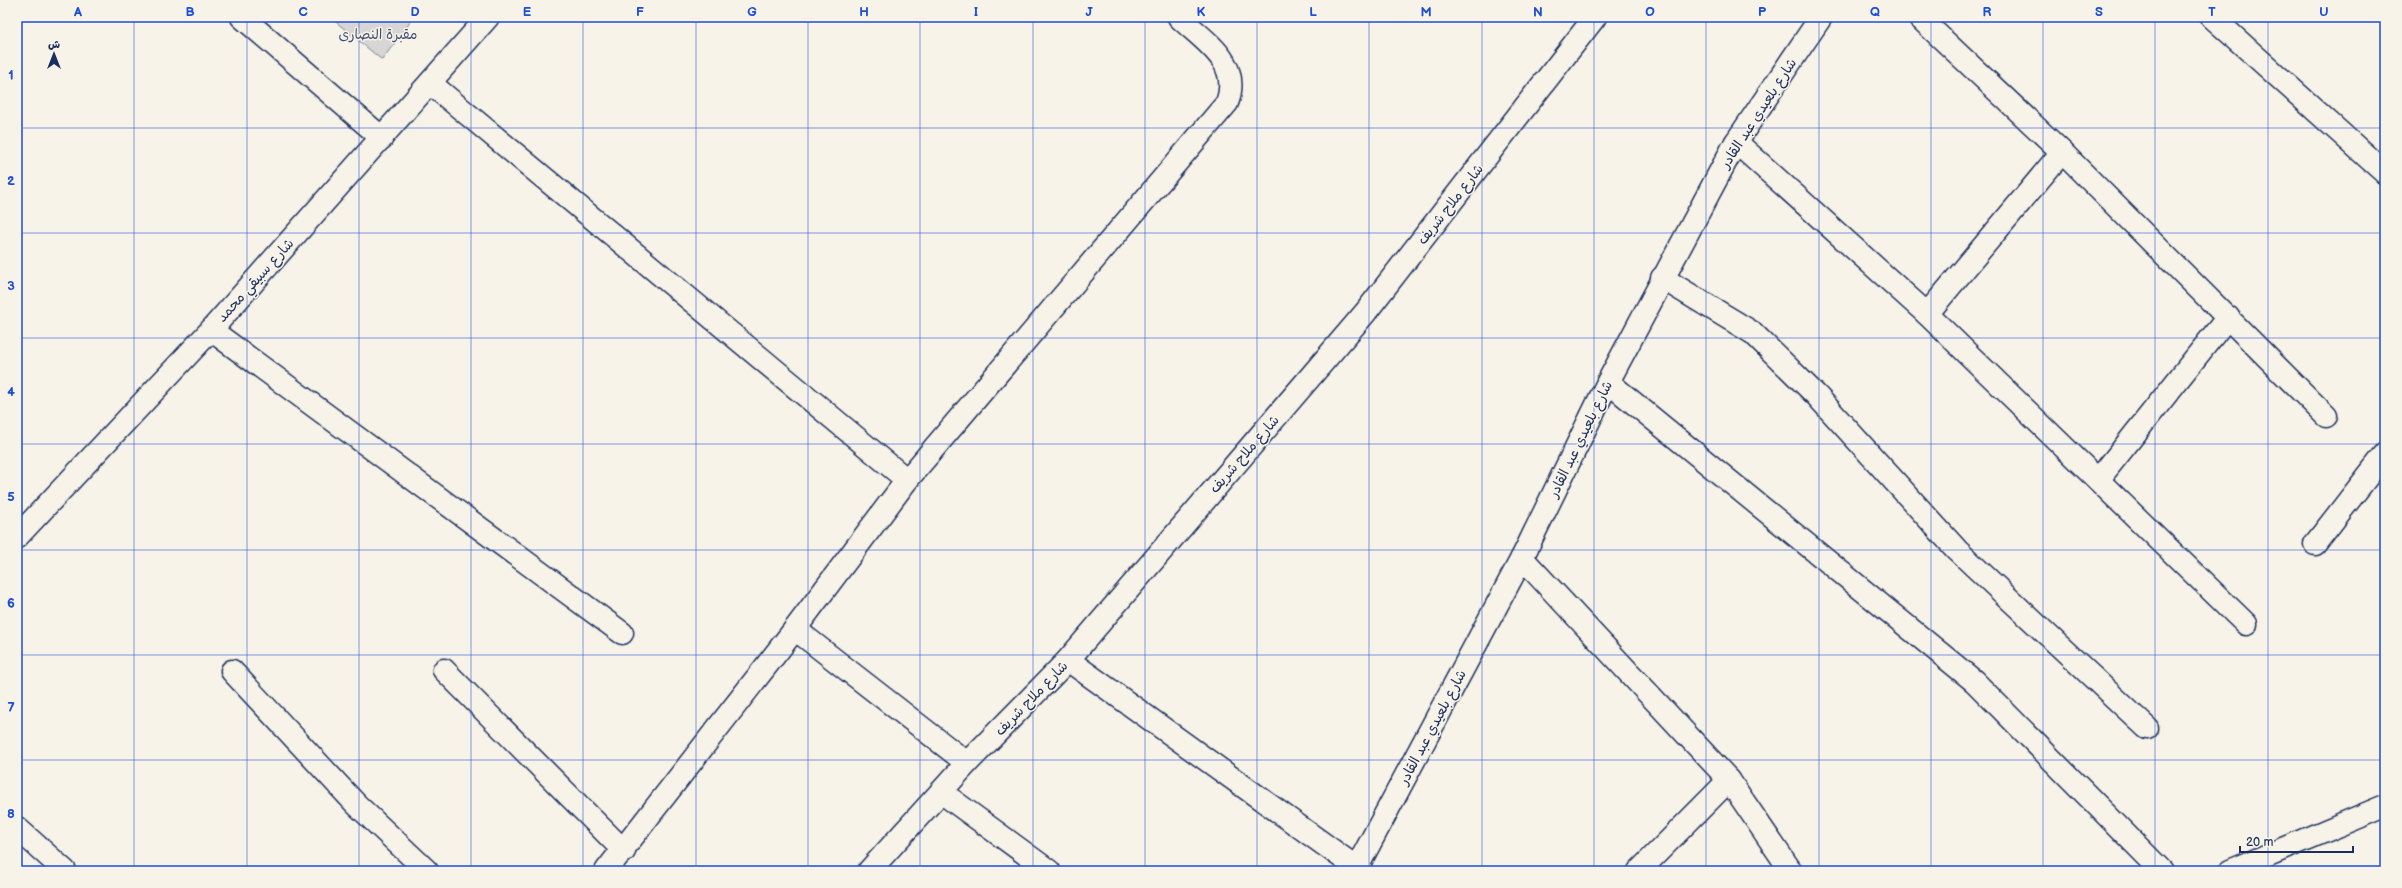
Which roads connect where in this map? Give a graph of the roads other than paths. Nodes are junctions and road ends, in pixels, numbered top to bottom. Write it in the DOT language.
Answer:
graph roads {
  1 [pos="242,17"];
  2 [pos="488,17"];
  3 [pos="1179,17"];
  4 [pos="1595,17"];
  5 [pos="1821,17"];
  6 [pos="1919,17"];
  7 [pos="2212,17"];
  8 [pos="430,83"];
  9 [pos="382,138"];
  10 [pos="1736,142"];
  11 [pos="2062,152"];
  12 [pos="2385,173"];
  13 [pos="1662,278"];
  14 [pos="1927,314"];
  15 [pos="2228,317"];
  16 [pos="211,330"];
  17 [pos="1608,382"];
  18 [pos="2326,416"];
  19 [pos="2385,454"];
  20 [pos="907,480"];
  21 [pos="2098,480"];
  22 [pos="17,537"];
  23 [pos="2315,544"];
  24 [pos="1522,558"];
  25 [pos="2246,624"];
  26 [pos="795,629"];
  27 [pos="622,633"];
  28 [pos="1068,660"];
  29 [pos="444,670"];
  30 [pos="232,671"];
  31 [pos="2147,728"];
  32 [pos="967,763"];
  33 [pos="1729,780"];
  34 [pos="942,792"];
  35 [pos="2385,806"];
  36 [pos="17,828"];
  37 [pos="624,851"];
  38 [pos="1358,870"];
  39 [pos="65,871"];
  40 [pos="427,871"];
  41 [pos="606,871"];
  42 [pos="869,871"];
  43 [pos="1049,871"];
  44 [pos="1639,871"];
  45 [pos="1791,871"];
  46 [pos="2162,871"];
  47 [pos="2230,871"];
  1 -- 9 [label="street"];
  2 -- 8 [label="street, شارع سبيقي محمد"];
  3 -- 20 [label="street"];
  4 -- 28 [label="street, شارع ملاح شريف"];
  5 -- 10 [label="street, شارع بلعيدي عبد القادر"];
  6 -- 11 [label="street"];
  7 -- 12 [label="street"];
  8 -- 9 [label="street, شارع سبيقي محمد"];
  8 -- 20 [label="street"];
  9 -- 16 [label="street, شارع سبيقي محمد"];
  10 -- 13 [label="street, شارع بلعيدي عبد القادر"];
  10 -- 14 [label="street"];
  11 -- 14 [label="street"];
  11 -- 15 [label="street"];
  13 -- 17 [label="street, شارع بلعيدي عبد القادر"];
  13 -- 31 [label="street"];
  14 -- 21 [label="street"];
  15 -- 18 [label="street"];
  15 -- 21 [label="street"];
  16 -- 22 [label="street, شارع سبيقي محمد"];
  16 -- 27 [label="street"];
  17 -- 24 [label="street, شارع بلعيدي عبد القادر"];
  17 -- 46 [label="street"];
  19 -- 23 [label="street"];
  20 -- 26 [label="street"];
  21 -- 25 [label="street"];
  24 -- 33 [label="street"];
  24 -- 38 [label="street, شارع بلعيدي عبد القادر"];
  26 -- 32 [label="street"];
  26 -- 37 [label="street"];
  28 -- 32 [label="street, شارع ملاح شريف"];
  28 -- 38 [label="street"];
  29 -- 37 [label="street"];
  30 -- 40 [label="street"];
  32 -- 34 [label="street, شارع ملاح شريف"];
  33 -- 44 [label="street"];
  33 -- 45 [label="street"];
  34 -- 42 [label="street, شارع ملاح شريف"];
  34 -- 43 [label="street"];
  35 -- 47 [label="street"];
  36 -- 39 [label="street"];
  37 -- 41 [label="street"];
}
